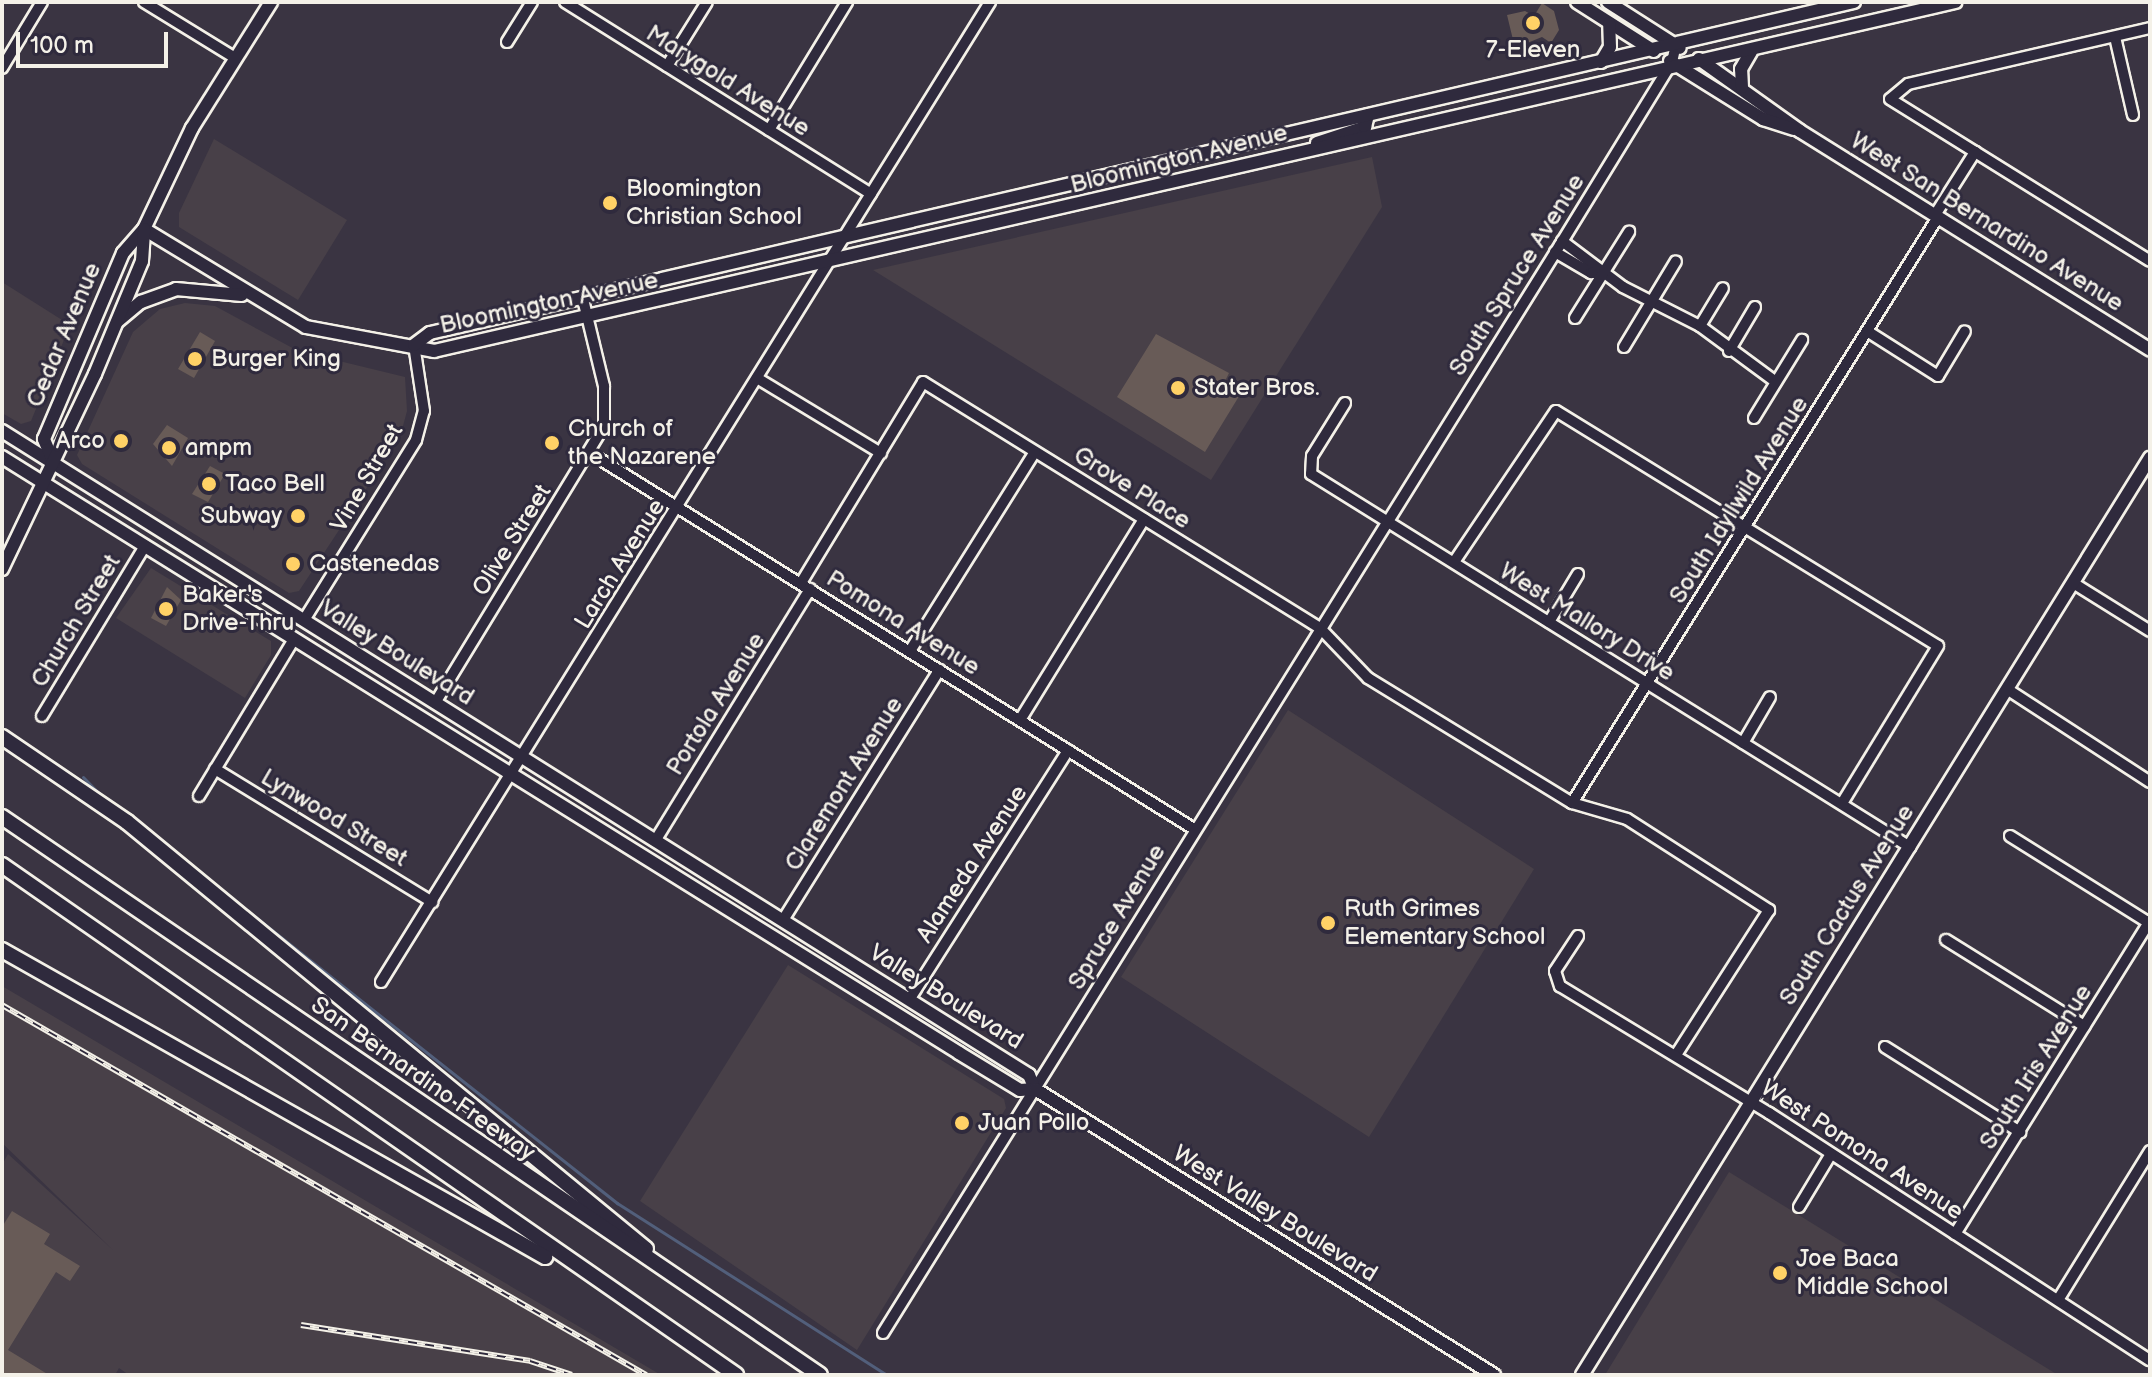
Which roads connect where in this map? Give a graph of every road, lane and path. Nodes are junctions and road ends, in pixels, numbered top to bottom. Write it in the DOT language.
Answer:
graph roads {
  1 [pos="42,2"];
  2 [pos="144,2"];
  3 [pos="271,2"];
  4 [pos="532,2"];
  5 [pos="565,2"];
  6 [pos="707,2"];
  7 [pos="847,2"];
  8 [pos="990,2"];
  9 [pos="1577,2"];
  10 [pos="1608,2"];
  11 [pos="1854,2"];
  12 [pos="1955,2"];
  13 [pos="1609,23"];
  14 [pos="2150,28"];
  15 [pos="2115,37"];
  16 [pos="507,42"];
  17 [pos="1676,45"];
  18 [pos="1652,50"];
  19 [pos="1751,52"];
  20 [pos="235,58"];
  21 [pos="1700,60"];
  22 [pos="1601,62"];
  23 [pos="1672,62"];
  24 [pos="667,66"];
  25 [pos="2,68"];
  26 [pos="1742,87"];
  27 [pos="1368,115"];
  28 [pos="2133,115"];
  29 [pos="769,130"];
  30 [pos="1800,131"];
  31 [pos="1304,150"];
  32 [pos="1975,152"];
  33 [pos="1131,170"];
  34 [pos="1135,193"];
  35 [pos="871,194"];
  36 [pos="1936,216"];
  37 [pos="144,229"];
  38 [pos="1629,232"];
  39 [pos="843,237"];
  40 [pos="1562,241"];
  41 [pos="1555,252"];
  42 [pos="1676,261"];
  43 [pos="2150,261"];
  44 [pos="828,262"];
  45 [pos="1603,273"];
  46 [pos="1723,288"];
  47 [pos="247,296"];
  48 [pos="583,299"];
  49 [pos="1649,302"];
  50 [pos="1755,307"];
  51 [pos="586,318"];
  52 [pos="1575,318"];
  53 [pos="116,323"];
  54 [pos="1700,326"];
  55 [pos="1867,331"];
  56 [pos="1965,331"];
  57 [pos="1802,340"];
  58 [pos="414,345"];
  59 [pos="1624,347"];
  60 [pos="2150,350"];
  61 [pos="1729,351"];
  62 [pos="757,378"];
  63 [pos="923,382"];
  64 [pos="1776,382"];
  65 [pos="1345,403"];
  66 [pos="1754,418"];
  67 [pos="2,431"];
  68 [pos="1035,452"];
  69 [pos="590,453"];
  70 [pos="881,453"];
  71 [pos="2,457"];
  72 [pos="2150,458"];
  73 [pos="54,463"];
  74 [pos="46,484"];
  75 [pos="679,507"];
  76 [pos="1144,519"];
  77 [pos="1387,523"];
  78 [pos="1746,529"];
  79 [pos="145,546"];
  80 [pos="1454,562"];
  81 [pos="2,569"];
  82 [pos="1578,574"];
  83 [pos="2073,583"];
  84 [pos="806,586"];
  85 [pos="304,620"];
  86 [pos="1549,622"];
  87 [pos="2148,625"];
  88 [pos="1320,628"];
  89 [pos="294,639"];
  90 [pos="910,651"];
  91 [pos="939,670"];
  92 [pos="1648,684"];
  93 [pos="2010,691"];
  94 [pos="1770,697"];
  95 [pos="435,703"];
  96 [pos="42,716"];
  97 [pos="1020,720"];
  98 [pos="2,737"];
  99 [pos="1743,743"];
  100 [pos="1068,750"];
  101 [pos="523,758"];
  102 [pos="215,769"];
  103 [pos="512,775"];
  104 [pos="2150,782"];
  105 [pos="199,796"];
  106 [pos="1572,803"];
  107 [pos="1842,803"];
  108 [pos="2,817"];
  109 [pos="1194,829"];
  110 [pos="2010,836"];
  111 [pos="655,841"];
  112 [pos="1910,847"];
  113 [pos="2,865"];
  114 [pos="432,902"];
  115 [pos="783,920"];
  116 [pos="2149,922"];
  117 [pos="1578,936"];
  118 [pos="1946,940"];
  119 [pos="2,950"];
  120 [pos="381,982"];
  121 [pos="909,1000"];
  122 [pos="2084,1026"];
  123 [pos="1885,1047"];
  124 [pos="1676,1055"];
  125 [pos="1035,1089"];
  126 [pos="1751,1102"];
  127 [pos="2020,1132"];
  128 [pos="2150,1151"];
  129 [pos="1831,1154"];
  130 [pos="1799,1207"];
  131 [pos="1955,1234"];
  132 [pos="614,1295"];
  133 [pos="2058,1300"];
  134 [pos="742,1326"];
  135 [pos="883,1333"];
  136 [pos="2150,1360"];
  137 [pos="736,1375"];
  138 [pos="820,1375"];
  139 [pos="1494,1375"];
  140 [pos="1582,1375"];
  1 -- 25 [label="street"];
  2 -- 20 [label="street"];
  3 -- 20 [label="main road, Cedar Avenue"];
  4 -- 16 [label="street"];
  5 -- 24 [label="street, Marygold Avenue"];
  6 -- 24 [label="street"];
  7 -- 29 [label="street"];
  8 -- 35 [label="street, Larch Avenue"];
  9 -- 13 [label="main road, West San Bernardino Avenue"];
  10 -- 17 [label="main road, West San Bernardino Avenue"];
  11 -- 17 [label="main road, Bloomington Avenue"];
  12 -- 19 [label="main road, Bloomington Avenue"];
  13 -- 18 [label="main road, West San Bernardino Avenue"];
  13 -- 22 [label="main road"];
  14 -- 15 [label="street"];
  15 -- 28 [label="street"];
  15 -- 32 [label="street"];
  17 -- 18 [label="main road, Bloomington Avenue"];
  17 -- 21 [label="main road, West San Bernardino Avenue"];
  17 -- 23 [label="street, South Spruce Avenue"];
  18 -- 22 [label="main road, Bloomington Avenue"];
  18 -- 23 [label="main road, West San Bernardino Avenue"];
  19 -- 21 [label="main road, Bloomington Avenue"];
  19 -- 26 [label="main road"];
  20 -- 37 [label="main road, Cedar Avenue"];
  21 -- 23 [label="main road, Bloomington Avenue"];
  21 -- 26 [label="main road, West San Bernardino Avenue"];
  22 -- 27 [label="main road, Bloomington Avenue"];
  23 -- 30 [label="main road, West San Bernardino Avenue"];
  23 -- 31 [label="main road, Bloomington Avenue"];
  23 -- 40 [label="street, South Spruce Avenue"];
  24 -- 29 [label="street, Marygold Avenue"];
  26 -- 30 [label="main road, West San Bernardino Avenue"];
  27 -- 31 [label="main road"];
  27 -- 33 [label="main road, Bloomington Avenue"];
  29 -- 35 [label="street, Marygold Avenue"];
  30 -- 36 [label="main road, West San Bernardino Avenue"];
  31 -- 34 [label="main road, Bloomington Avenue"];
  32 -- 36 [label="street, South Idyllwild Avenue"];
  32 -- 43 [label="street"];
  33 -- 34 [label="main road"];
  33 -- 39 [label="main road, Bloomington Avenue"];
  34 -- 44 [label="main road, Bloomington Avenue"];
  35 -- 39 [label="street, Larch Avenue"];
  36 -- 55 [label="street, South Idyllwild Avenue"];
  36 -- 60 [label="main road, West San Bernardino Avenue"];
  37 -- 47 [label="main road, Bloomington Avenue"];
  37 -- 53 [label="main road, Cedar Avenue"];
  37 -- 73 [label="main road, Cedar Avenue"];
  38 -- 45 [label="street"];
  39 -- 44 [label="street, Larch Avenue"];
  39 -- 48 [label="main road, Bloomington Avenue"];
  40 -- 41 [label="street, South Spruce Avenue"];
  40 -- 45 [label="street"];
  41 -- 45 [label="street"];
  41 -- 77 [label="street, South Spruce Avenue"];
  42 -- 49 [label="street"];
  44 -- 51 [label="main road, Bloomington Avenue"];
  44 -- 62 [label="street, Larch Avenue"];
  45 -- 49 [label="street"];
  45 -- 52 [label="street"];
  46 -- 54 [label="street"];
  47 -- 53 [label="main road"];
  47 -- 58 [label="main road, Bloomington Avenue"];
  48 -- 51 [label="street, Olive Street"];
  48 -- 58 [label="main road, Bloomington Avenue"];
  49 -- 54 [label="street"];
  49 -- 59 [label="street"];
  50 -- 61 [label="street"];
  51 -- 58 [label="main road, Bloomington Avenue"];
  51 -- 69 [label="street, Olive Street"];
  53 -- 73 [label="main road, Cedar Avenue"];
  54 -- 61 [label="street"];
  55 -- 56 [label="street"];
  55 -- 78 [label="street, South Idyllwild Avenue"];
  57 -- 64 [label="street"];
  58 -- 85 [label="street, Vine Street"];
  61 -- 64 [label="street"];
  62 -- 70 [label="street"];
  62 -- 75 [label="street, Larch Avenue"];
  63 -- 68 [label="street, Grove Place"];
  63 -- 70 [label="street, Portola Avenue"];
  64 -- 66 [label="street"];
  65 -- 77 [label="street, West Mallory Drive"];
  67 -- 73 [label="main road, Valley Boulevard"];
  68 -- 76 [label="street, Grove Place"];
  68 -- 90 [label="street"];
  69 -- 75 [label="street, Pomona Avenue"];
  69 -- 95 [label="street, Olive Street"];
  70 -- 84 [label="street, Portola Avenue"];
  71 -- 74 [label="main road, Valley Boulevard"];
  72 -- 83 [label="main road, South Cactus Avenue"];
  73 -- 74 [label="main road, Cedar Avenue"];
  73 -- 85 [label="main road, Valley Boulevard"];
  74 -- 79 [label="main road, Valley Boulevard"];
  74 -- 81 [label="main road, Cedar Avenue"];
  75 -- 84 [label="street, Pomona Avenue"];
  75 -- 101 [label="street, Larch Avenue"];
  76 -- 88 [label="street, Grove Place"];
  76 -- 97 [label="street"];
  77 -- 80 [label="street, West Mallory Drive"];
  77 -- 88 [label="street, Spruce Avenue"];
  78 -- 80 [label="street"];
  78 -- 92 [label="street, South Idyllwild Avenue"];
  78 -- 107 [label="street"];
  79 -- 89 [label="main road, Valley Boulevard"];
  79 -- 96 [label="street, Church Street"];
  80 -- 86 [label="street, West Mallory Drive"];
  82 -- 86 [label="street"];
  83 -- 87 [label="street"];
  83 -- 93 [label="main road, South Cactus Avenue"];
  84 -- 90 [label="street, Pomona Avenue"];
  84 -- 111 [label="street, Portola Avenue"];
  85 -- 95 [label="main road, Valley Boulevard"];
  86 -- 92 [label="street, West Mallory Drive"];
  88 -- 106 [label="street, Grove Place"];
  88 -- 109 [label="street, Spruce Avenue"];
  89 -- 102 [label="street"];
  89 -- 103 [label="main road, Valley Boulevard"];
  90 -- 91 [label="street, Pomona Avenue"];
  91 -- 97 [label="street, Pomona Avenue"];
  91 -- 115 [label="street, Claremont Avenue"];
  92 -- 99 [label="street, West Mallory Drive"];
  92 -- 106 [label="street, South Idyllwild Avenue"];
  93 -- 104 [label="street"];
  93 -- 112 [label="main road, South Cactus Avenue"];
  94 -- 99 [label="street"];
  95 -- 101 [label="main road, Valley Boulevard"];
  97 -- 100 [label="street, Pomona Avenue"];
  98 -- 134 [label="highway"];
  99 -- 107 [label="street, West Mallory Drive"];
  100 -- 109 [label="street, Pomona Avenue"];
  100 -- 121 [label="street, Alameda Avenue"];
  101 -- 103 [label="street, Larch Avenue"];
  101 -- 111 [label="main road, Valley Boulevard"];
  102 -- 105 [label="street"];
  102 -- 114 [label="street, Lynwood Street"];
  103 -- 114 [label="street, Larch Avenue"];
  103 -- 125 [label="main road, Valley Boulevard"];
  106 -- 124 [label="street, Grove Place"];
  107 -- 112 [label="street, West Mallory Drive"];
  108 -- 134 [label="highway, San Bernardino Freeway"];
  109 -- 125 [label="street, Spruce Avenue"];
  110 -- 116 [label="street"];
  111 -- 115 [label="main road, Valley Boulevard"];
  112 -- 126 [label="main road, South Cactus Avenue"];
  113 -- 132 [label="highway"];
  114 -- 120 [label="street, Larch Avenue"];
  115 -- 121 [label="main road, Valley Boulevard"];
  116 -- 122 [label="street, South Iris Avenue"];
  117 -- 124 [label="street, West Pomona Avenue"];
  118 -- 122 [label="street"];
  119 -- 132 [label="highway"];
  121 -- 125 [label="main road, Valley Boulevard"];
  122 -- 127 [label="street, South Iris Avenue"];
  123 -- 127 [label="street"];
  124 -- 126 [label="street, West Pomona Avenue"];
  125 -- 135 [label="street, Spruce Avenue"];
  125 -- 139 [label="main road, West Valley Boulevard"];
  126 -- 129 [label="street, West Pomona Avenue"];
  126 -- 140 [label="main road, South Cactus Avenue"];
  127 -- 131 [label="street, South Iris Avenue"];
  128 -- 133 [label="street"];
  129 -- 130 [label="street"];
  129 -- 131 [label="street, West Pomona Avenue"];
  131 -- 133 [label="street, West Pomona Avenue"];
  132 -- 137 [label="highway"];
  133 -- 136 [label="street, West Pomona Avenue"];
  134 -- 138 [label="highway, San Bernardino Freeway"];
}
